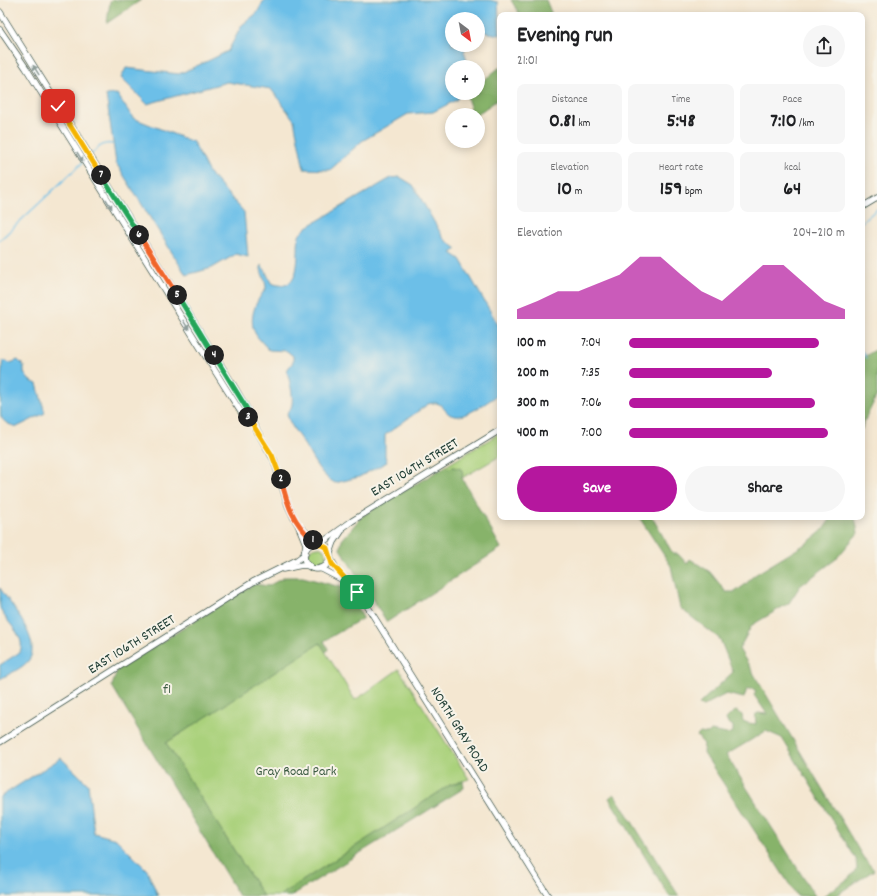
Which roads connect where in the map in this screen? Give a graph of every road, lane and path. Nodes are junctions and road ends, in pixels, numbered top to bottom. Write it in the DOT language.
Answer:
graph roads {
  1 [pos="0,12"];
  2 [pos="0,30"];
  3 [pos="877,198"];
  4 [pos="865,205"];
  5 [pos="249,417"];
  6 [pos="497,432"];
  7 [pos="299,526"];
  8 [pos="343,528"];
  9 [pos="319,543"];
  10 [pos="305,553"];
  11 [pos="330,556"];
  12 [pos="310,566"];
  13 [pos="320,568"];
  14 [pos="277,570"];
  15 [pos="345,580"];
  16 [pos="0,742"];
  17 [pos="548,896"];
  5 -- 1 [label="street, one-way"];
  2 -- 5 [label="street, one-way"];
  3 -- 4 [label="street"];
  5 -- 7 [label="street"];
  6 -- 8 [label="street, EAST 106TH STREET"];
  7 -- 9 [label="street"];
  7 -- 10 [label="street"];
  8 -- 9 [label="street, EAST 106TH STREET"];
  8 -- 11 [label="street, EAST 106TH STREET"];
  9 -- 10 [label="street"];
  9 -- 11 [label="street"];
  10 -- 12 [label="street"];
  10 -- 14 [label="street, EAST 106TH STREET"];
  11 -- 13 [label="street"];
  11 -- 15 [label="street, NORTH GRAY ROAD"];
  12 -- 13 [label="street"];
  12 -- 14 [label="street, EAST 106TH STREET"];
  13 -- 15 [label="street, NORTH GRAY ROAD"];
  14 -- 16 [label="street, EAST 106TH STREET"];
  15 -- 17 [label="street, NORTH GRAY ROAD"];
}
